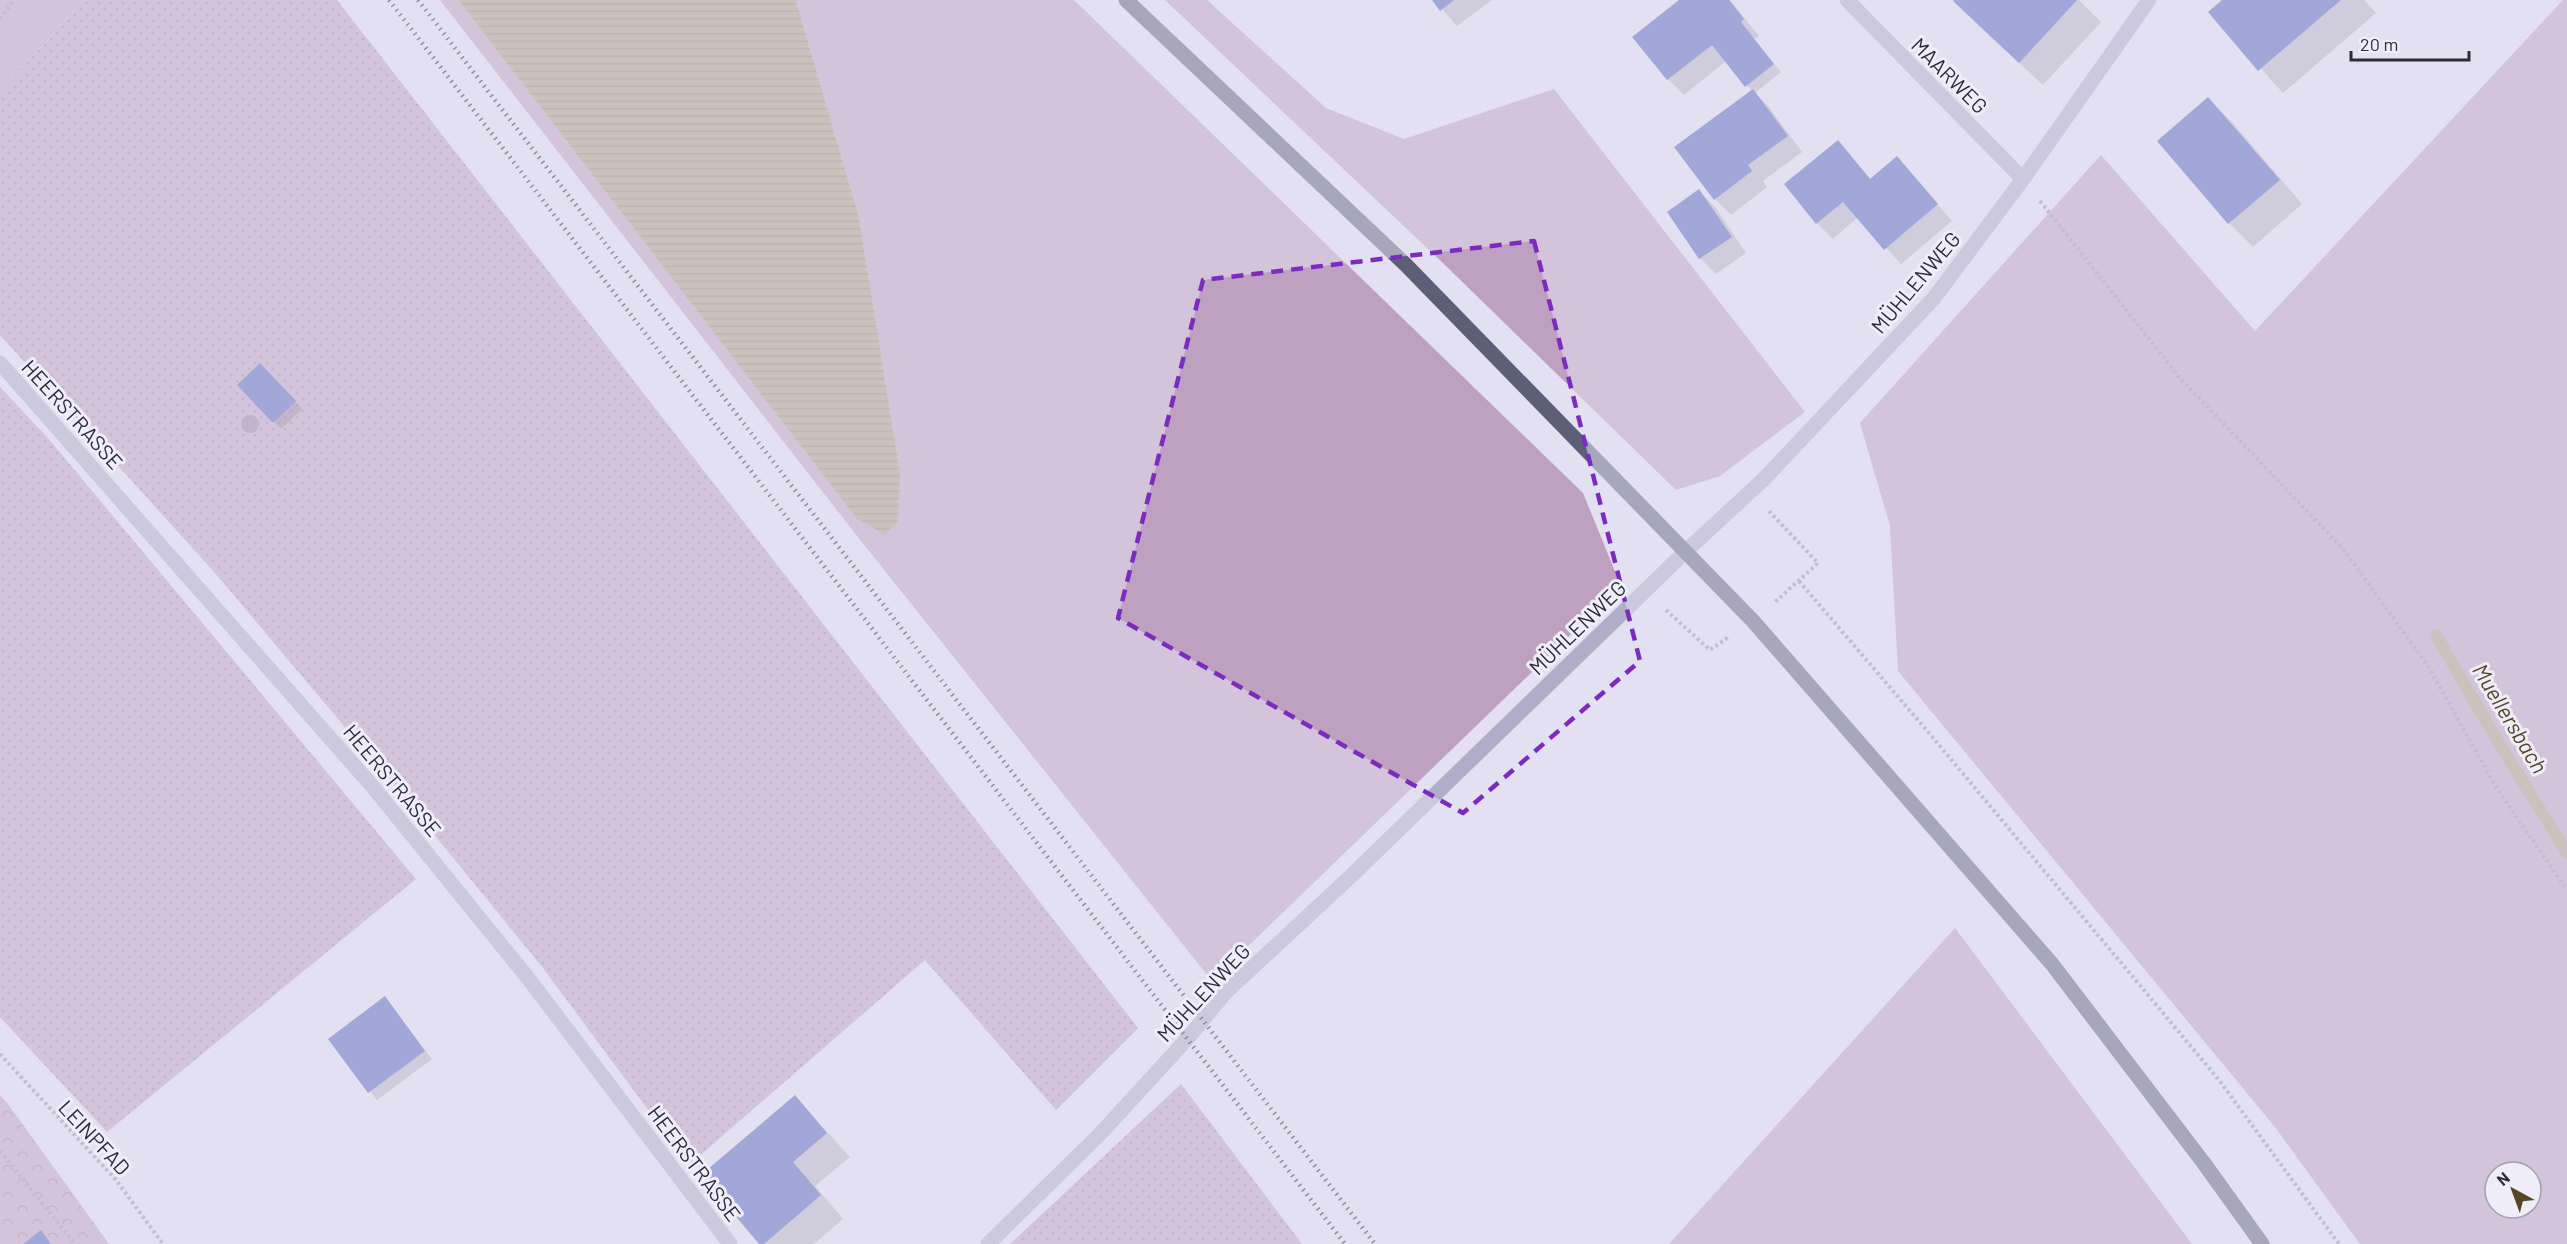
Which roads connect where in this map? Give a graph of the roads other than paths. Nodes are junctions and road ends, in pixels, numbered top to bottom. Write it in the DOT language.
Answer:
graph roads {
  1 [pos="1126,0"];
  2 [pos="1847,0"];
  3 [pos="2149,0"];
  4 [pos="2024,179"];
  5 [pos="0,363"];
  6 [pos="1686,551"];
  7 [pos="730,1244"];
  8 [pos="988,1244"];
  9 [pos="2262,1244"];
  1 -- 6 [label="main road"];
  2 -- 4 [label="street, MAARWEG"];
  3 -- 4 [label="street, MÜHLENWEG"];
  4 -- 6 [label="street, MÜHLENWEG"];
  5 -- 7 [label="street, HEERSTRASSE"];
  6 -- 8 [label="street, MÜHLENWEG"];
  6 -- 9 [label="main road"];
}
